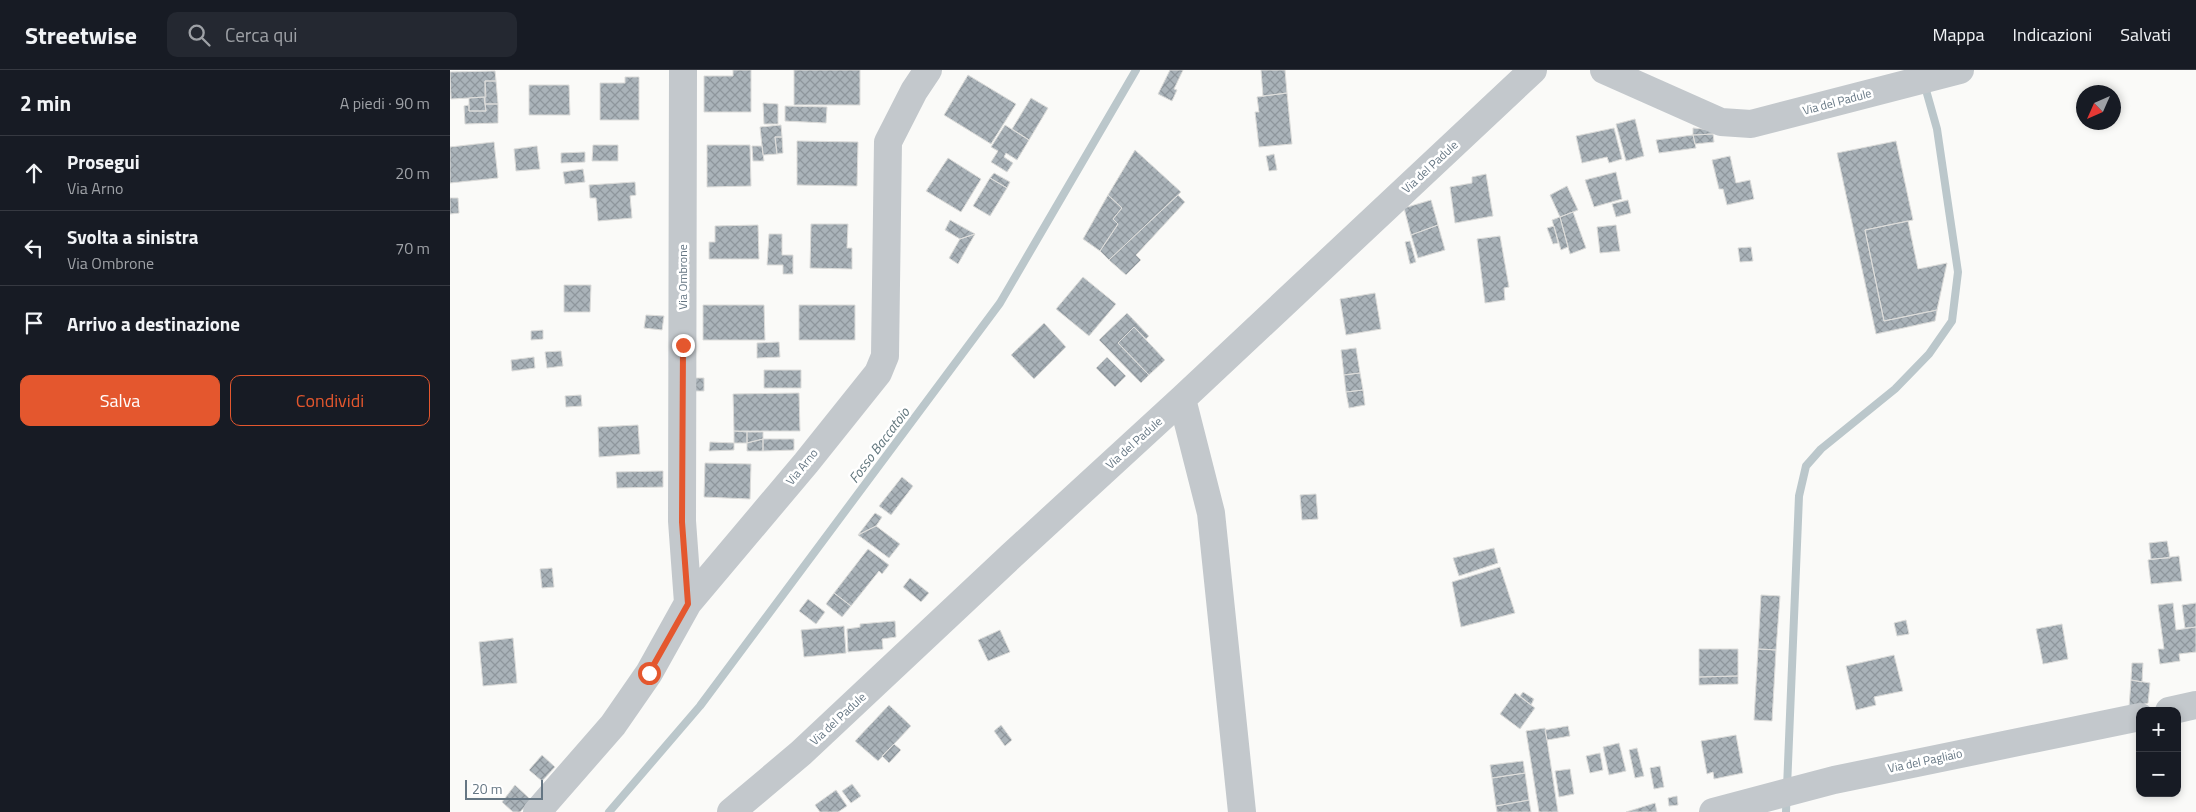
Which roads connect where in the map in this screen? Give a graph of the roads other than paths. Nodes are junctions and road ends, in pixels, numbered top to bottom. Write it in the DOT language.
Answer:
graph roads {
  1 [pos="683,70"];
  2 [pos="928,70"];
  3 [pos="1534,70"];
  4 [pos="1604,70"];
  5 [pos="1936,76"];
  6 [pos="1182,399"];
  7 [pos="688,604"];
  8 [pos="2196,705"];
  9 [pos="2181,708"];
  10 [pos="2136,718"];
  11 [pos="537,812"];
  12 [pos="731,812"];
  13 [pos="1242,812"];
  14 [pos="1713,812"];
  1 -- 7 [label="street, Via Ombrone"];
  2 -- 7 [label="street, Via Arno"];
  3 -- 6 [label="street, Via del Padule"];
  4 -- 5 [label="street, Via del Padule"];
  6 -- 12 [label="street, Via del Padule"];
  6 -- 13 [label="street"];
  7 -- 11 [label="street, Via Arno"];
  8 -- 9 [label="street"];
  10 -- 14 [label="street, Via del Pagliaio"];
}
